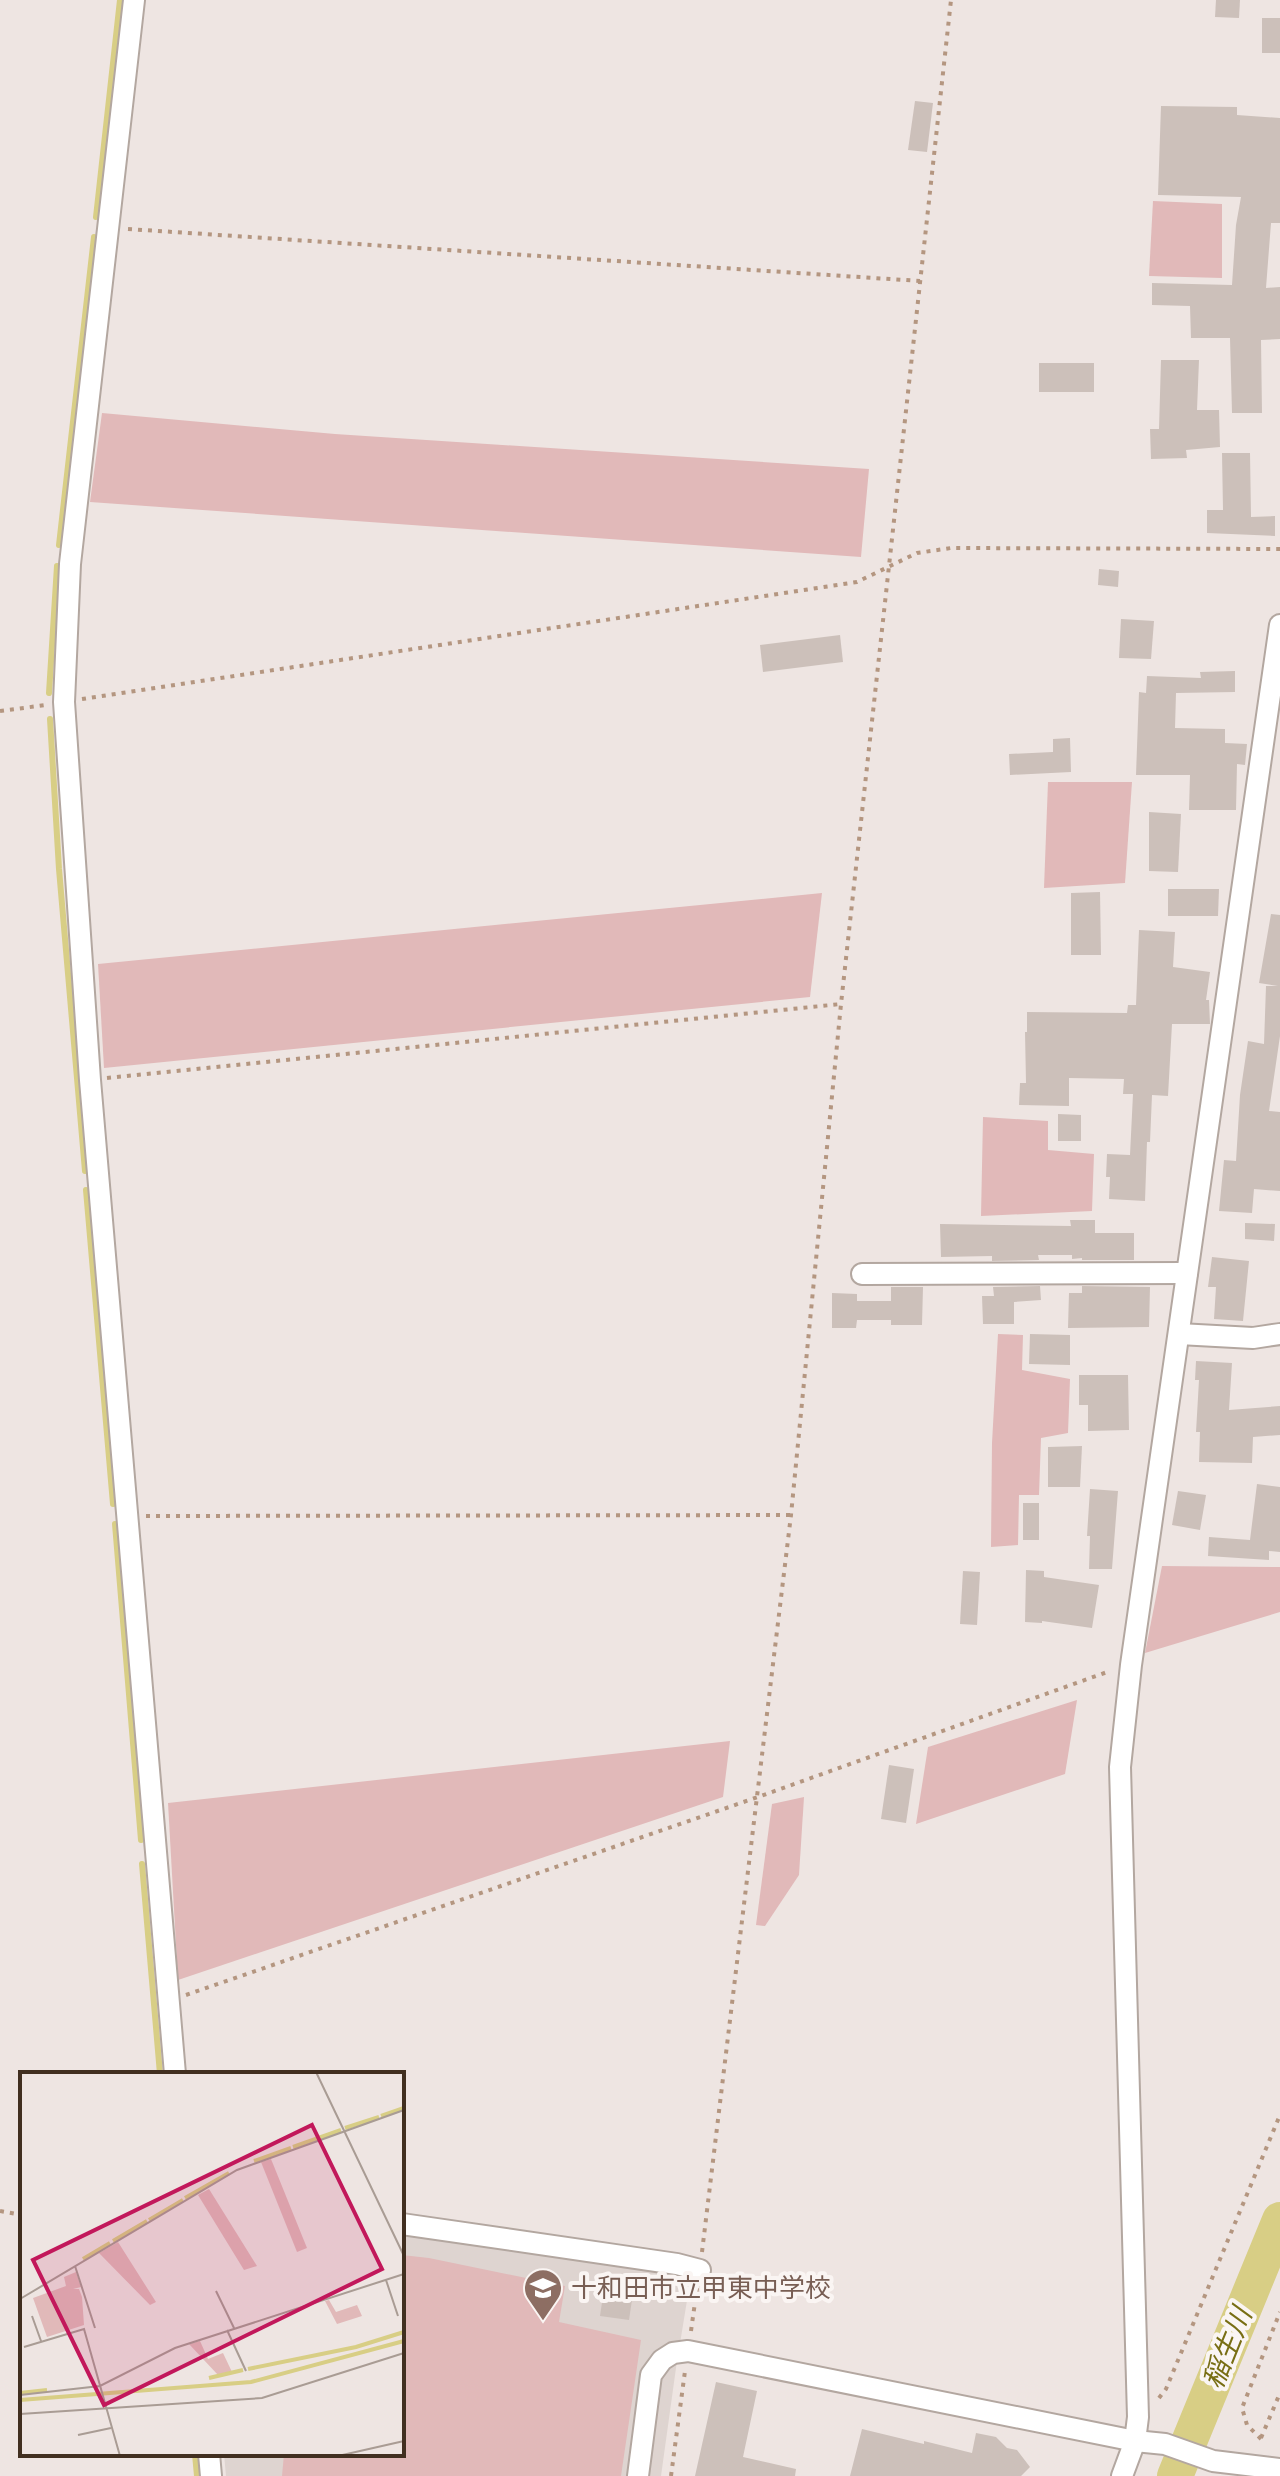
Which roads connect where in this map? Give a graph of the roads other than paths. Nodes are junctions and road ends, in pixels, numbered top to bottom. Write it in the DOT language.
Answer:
graph roads {
  1 [pos="134,0"];
  2 [pos="1280,625"];
  3 [pos="1187,1273"];
  4 [pos="862,1274"];
  5 [pos="1179,1334"];
  6 [pos="1280,1334"];
  7 [pos="175,2072"];
  8 [pos="404,2224"];
  9 [pos="700,2270"];
  10 [pos="1135,2441"];
  11 [pos="209,2456"];
  12 [pos="1280,2469"];
  13 [pos="211,2476"];
  14 [pos="638,2476"];
  15 [pos="1122,2476"];
  1 -- 7 [label="street"];
  2 -- 3 [label="street"];
  3 -- 4 [label="street"];
  3 -- 5 [label="street"];
  5 -- 6 [label="street"];
  5 -- 10 [label="street"];
  8 -- 9 [label="street"];
  10 -- 12 [label="street"];
  10 -- 14 [label="street"];
  10 -- 15 [label="street"];
  11 -- 13 [label="street"];
}
